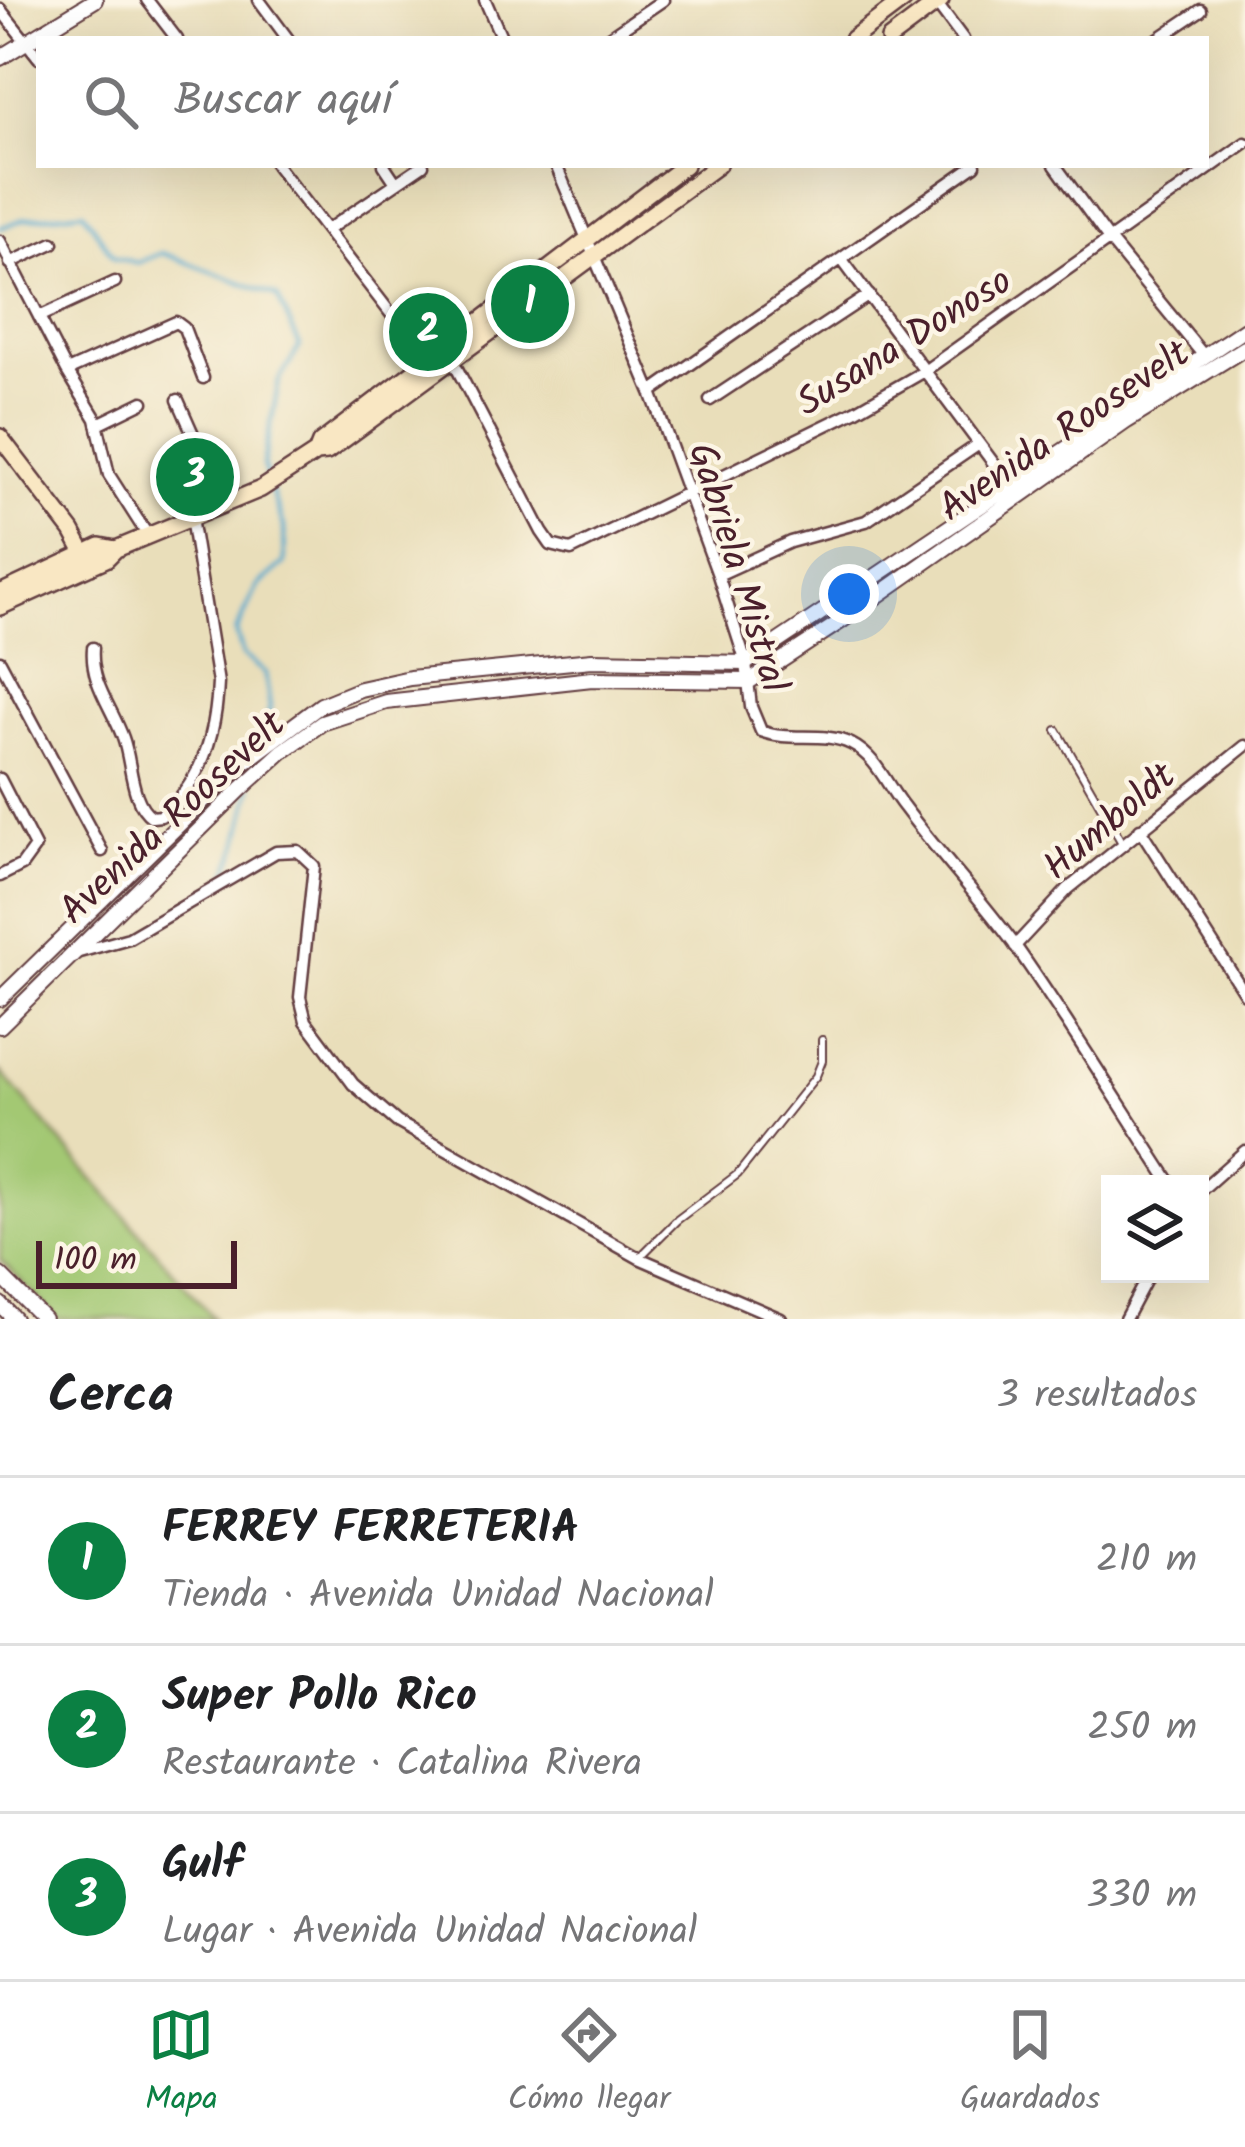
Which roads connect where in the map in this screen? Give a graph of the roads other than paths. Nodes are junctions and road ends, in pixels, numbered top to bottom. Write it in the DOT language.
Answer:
graph roads {
  1 [pos="95,0"];
  2 [pos="146,0"];
  3 [pos="259,0"];
  4 [pos="485,0"];
  5 [pos="663,0"];
  6 [pos="904,0"];
  7 [pos="937,1"];
  8 [pos="0,9"];
  9 [pos="1201,10"];
  10 [pos="36,36"];
  11 [pos="37,36"];
  12 [pos="175,36"];
  13 [pos="286,36"];
  14 [pos="501,36"];
  15 [pos="610,36"];
  16 [pos="856,36"];
  17 [pos="893,36"];
  18 [pos="961,36"];
  19 [pos="1162,36"];
  20 [pos="27,42"];
  21 [pos="36,54"];
  22 [pos="0,58"];
  23 [pos="1245,142"];
  24 [pos="278,168"];
  25 [pos="386,168"];
  26 [pos="418,168"];
  27 [pos="557,168"];
  28 [pos="681,168"];
  29 [pos="714,168"];
  30 [pos="971,168"];
  31 [pos="1057,168"];
  32 [pos="396,183"];
  33 [pos="327,230"];
  34 [pos="588,239"];
  35 [pos="0,241"];
  36 [pos="1110,241"];
  37 [pos="52,243"];
  38 [pos="594,256"];
  39 [pos="843,261"];
  40 [pos="10,263"];
  41 [pos="115,282"];
  42 [pos="869,295"];
  43 [pos="39,317"];
  44 [pos="1245,329"];
  45 [pos="1245,348"];
  46 [pos="1204,356"];
  47 [pos="426,359"];
  48 [pos="453,361"];
  49 [pos="67,370"];
  50 [pos="923,372"];
  51 [pos="203,378"];
  52 [pos="651,392"];
  53 [pos="178,400"];
  54 [pos="710,400"];
  55 [pos="142,402"];
  56 [pos="98,424"];
  57 [pos="0,437"];
  58 [pos="979,444"];
  59 [pos="316,454"];
  60 [pos="1009,484"];
  61 [pos="688,495"];
  62 [pos="232,501"];
  63 [pos="191,518"];
  64 [pos="148,536"];
  65 [pos="88,559"];
  66 [pos="718,575"];
  67 [pos="0,593"];
  68 [pos="0,608"];
  69 [pos="92,648"];
  70 [pos="0,661"];
  71 [pos="746,664"];
  72 [pos="750,681"];
  73 [pos="1057,730"];
  74 [pos="1245,746"];
  75 [pos="0,779"];
  76 [pos="1140,829"];
  77 [pos="1122,843"];
  78 [pos="102,851"];
  79 [pos="0,876"];
  80 [pos="76,923"];
  81 [pos="89,936"];
  82 [pos="1015,946"];
  83 [pos="69,955"];
  84 [pos="1245,994"];
  85 [pos="0,999"];
  86 [pos="0,1026"];
  87 [pos="822,1040"];
  88 [pos="1243,1156"];
  89 [pos="1165,1175"];
  90 [pos="1209,1184"];
  91 [pos="639,1258"];
  92 [pos="1,1278"];
  93 [pos="1144,1283"];
  94 [pos="0,1304"];
  95 [pos="14,1319"];
  96 [pos="44,1319"];
  97 [pos="781,1319"];
  98 [pos="1125,1319"];
  1 -- 11 [label="street"];
  2 -- 12 [label="street"];
  3 -- 13 [label="street"];
  4 -- 14 [label="street"];
  5 -- 15 [label="street"];
  6 -- 16 [label="main road"];
  7 -- 17 [label="main road"];
  7 -- 18 [label="street"];
  8 -- 20 [label="street"];
  9 -- 19 [label="street"];
  10 -- 20 [label="street"];
  20 -- 21 [label="street"];
  20 -- 22 [label="street"];
  23 -- 36 [label="street, Susana Donoso"];
  24 -- 33 [label="street"];
  25 -- 32 [label="street"];
  26 -- 32 [label="street"];
  27 -- 34 [label="street, Gabriela Mistral"];
  28 -- 34 [label="main road"];
  29 -- 38 [label="main road"];
  30 -- 39 [label="street"];
  31 -- 36 [label="street"];
  32 -- 33 [label="street"];
  33 -- 47 [label="street"];
  34 -- 38 [label="street, Gabriela Mistral"];
  34 -- 47 [label="main road"];
  35 -- 40 [label="street"];
  36 -- 46 [label="street"];
  36 -- 50 [label="street, Susana Donoso"];
  37 -- 40 [label="street"];
  38 -- 48 [label="main road"];
  38 -- 52 [label="street, Gabriela Mistral"];
  39 -- 42 [label="street"];
  39 -- 52 [label="street"];
  40 -- 43 [label="street"];
  41 -- 43 [label="street"];
  42 -- 50 [label="street"];
  42 -- 54 [label="street"];
  43 -- 49 [label="street"];
  44 -- 46 [label="street, Avenida Roosevelt"];
  45 -- 72 [label="street, Avenida Roosevelt"];
  46 -- 60 [label="street, Avenida Roosevelt"];
  47 -- 59 [label="main road"];
  48 -- 59 [label="main road"];
  48 -- 61 [label="street, Susana Donoso"];
  49 -- 51 [label="street"];
  49 -- 56 [label="street"];
  50 -- 58 [label="street"];
  50 -- 61 [label="street, Susana Donoso"];
  52 -- 61 [label="street, Gabriela Mistral"];
  53 -- 62 [label="street"];
  55 -- 56 [label="street"];
  56 -- 64 [label="street"];
  57 -- 65 [label="main road"];
  58 -- 60 [label="street"];
  58 -- 66 [label="street"];
  59 -- 62 [label="main road"];
  60 -- 71 [label="street, Avenida Roosevelt"];
  61 -- 66 [label="street, Gabriela Mistral"];
  62 -- 63 [label="main road"];
  63 -- 64 [label="main road"];
  63 -- 69 [label="street"];
  64 -- 65 [label="main road"];
  65 -- 67 [label="main road"];
  65 -- 68 [label="main road"];
  66 -- 71 [label="street, Gabriela Mistral"];
  70 -- 78 [label="street"];
  71 -- 72 [label="street, Gabriela Mistral"];
  71 -- 80 [label="street, Avenida Roosevelt"];
  72 -- 81 [label="street, Avenida Roosevelt"];
  72 -- 82 [label="street, Gabriela Mistral"];
  73 -- 77 [label="lane"];
  74 -- 76 [label="street, Humboldt"];
  75 -- 79 [label="street"];
  76 -- 77 [label="street, Humboldt"];
  76 -- 84 [label="street"];
  77 -- 82 [label="street, Humboldt"];
  80 -- 81 [label="street"];
  80 -- 85 [label="street, Avenida Roosevelt"];
  81 -- 83 [label="street, Avenida Roosevelt"];
  82 -- 89 [label="street, Gabriela Mistral"];
  83 -- 86 [label="street, Avenida Roosevelt"];
  83 -- 91 [label="street"];
  87 -- 91 [label="lane"];
  88 -- 90 [label="street"];
  91 -- 97 [label="street"];
  92 -- 96 [label="street"];
  93 -- 98 [label="street"];
  94 -- 95 [label="street"];
}
